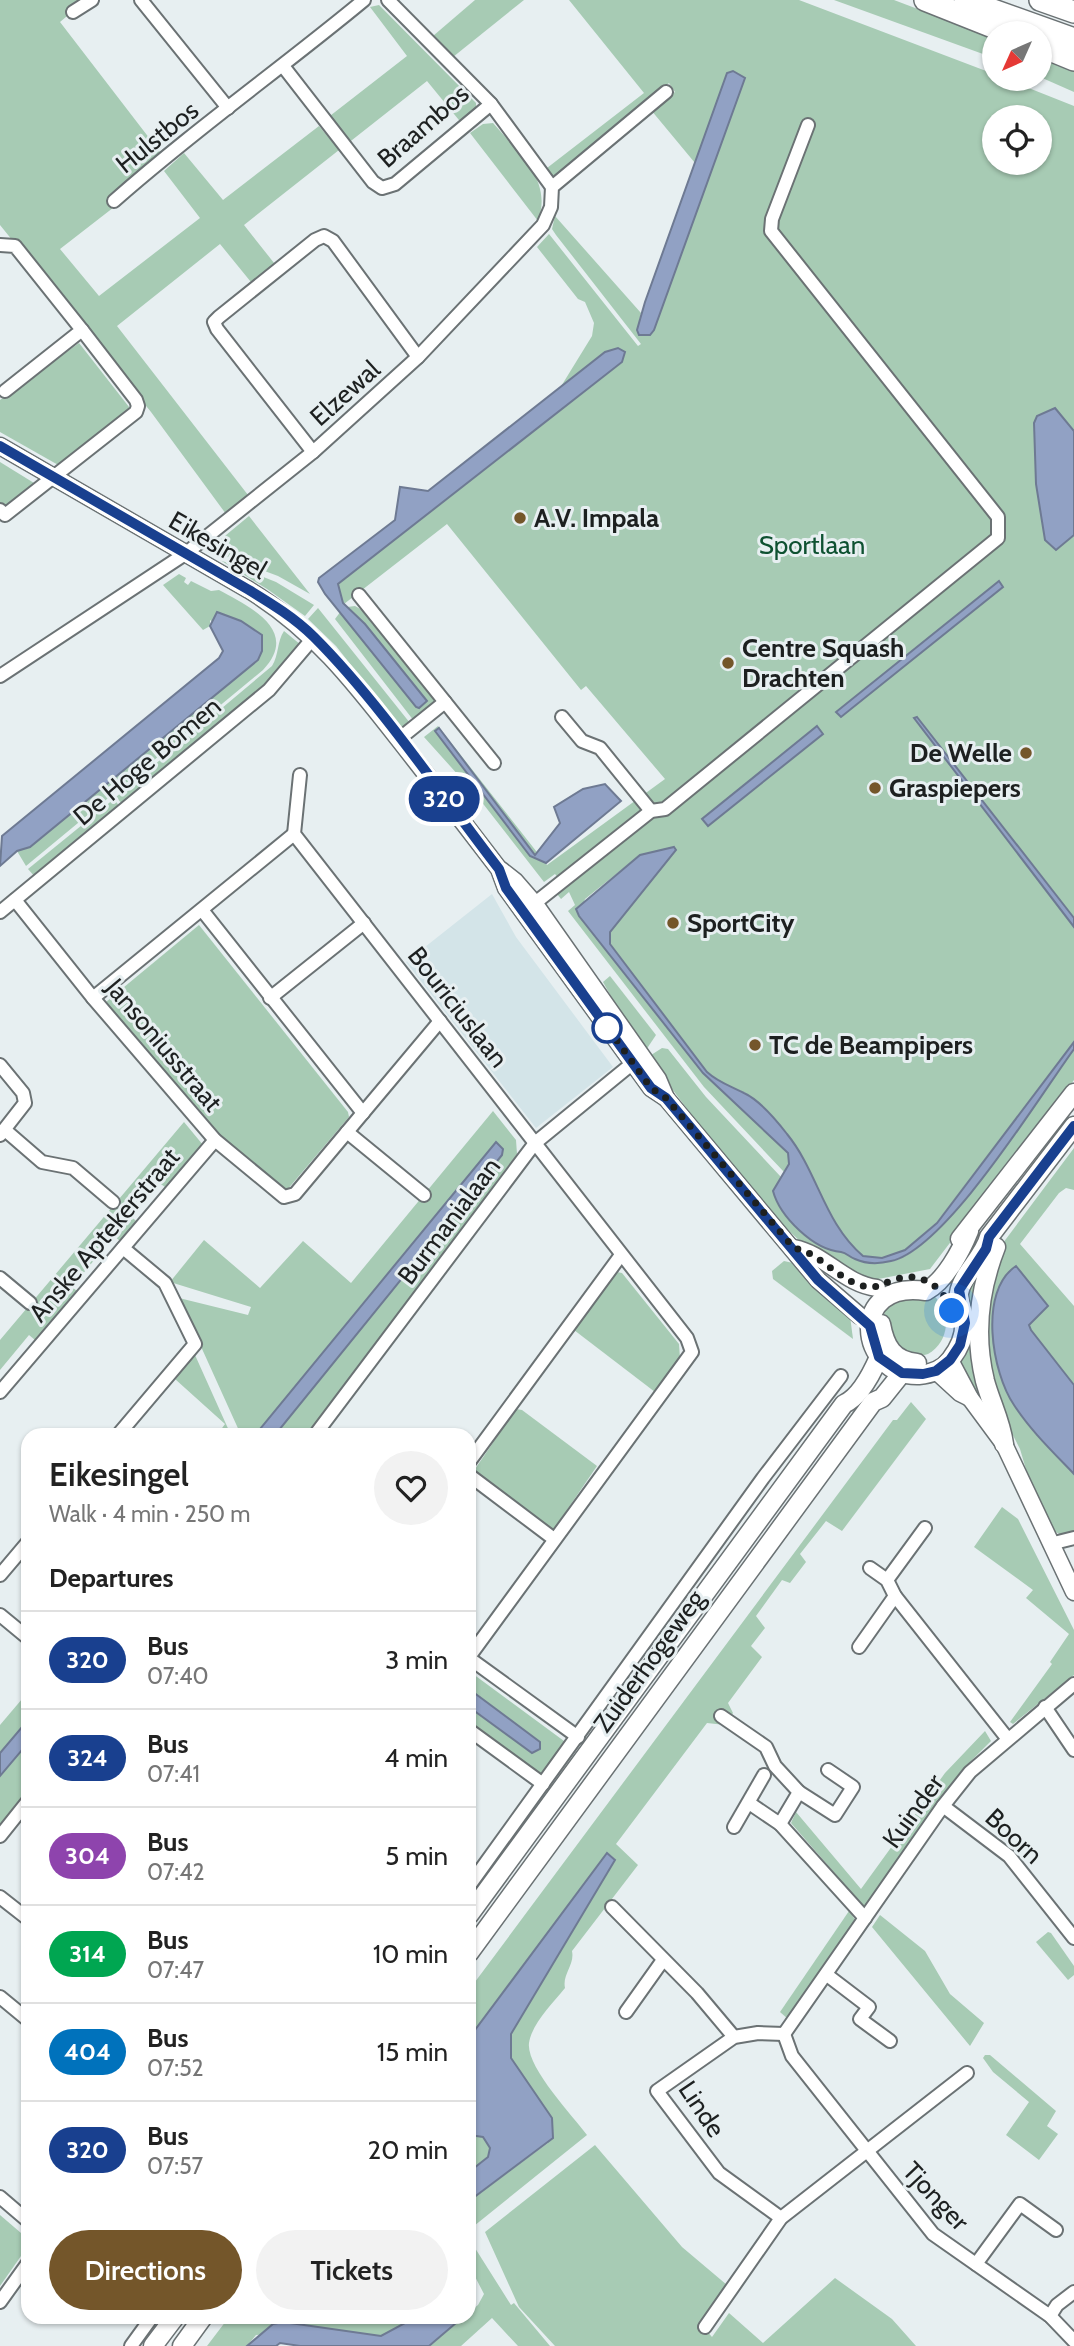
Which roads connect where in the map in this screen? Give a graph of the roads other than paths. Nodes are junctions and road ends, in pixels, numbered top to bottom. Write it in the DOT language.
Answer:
graph roads {
  1 [pos="92,0"];
  2 [pos="141,0"];
  3 [pos="364,0"];
  4 [pos="388,0"];
  5 [pos="925,0"];
  6 [pos="965,0"];
  7 [pos="1040,0"];
  8 [pos="73,12"];
  9 [pos="1074,12"];
  10 [pos="982,23"];
  11 [pos="1074,39"];
  12 [pos="1052,51"];
  13 [pos="1074,60"];
  14 [pos="284,66"];
  15 [pos="666,92"];
  16 [pos="491,104"];
  17 [pos="228,108"];
  18 [pos="808,125"];
  19 [pos="552,187"];
  20 [pos="114,201"];
  21 [pos="0,245"];
  22 [pos="82,330"];
  23 [pos="418,357"];
  24 [pos="5,390"];
  25 [pos="0,446"];
  26 [pos="313,452"];
  27 [pos="51,478"];
  28 [pos="0,510"];
  29 [pos="185,554"];
  30 [pos="359,595"];
  31 [pos="314,637"];
  32 [pos="0,676"];
  33 [pos="445,702"];
  34 [pos="562,717"];
  35 [pos="399,739"];
  36 [pos="494,763"];
  37 [pos="300,775"];
  38 [pos="651,811"];
  39 [pos="294,834"];
  40 [pos="15,900"];
  41 [pos="529,908"];
  42 [pos="202,910"];
  43 [pos="0,912"];
  44 [pos="364,923"];
  45 [pos="93,998"];
  46 [pos="270,998"];
  47 [pos="440,1021"];
  48 [pos="637,1059"];
  49 [pos="0,1065"];
  50 [pos="1074,1093"];
  51 [pos="363,1112"];
  52 [pos="1074,1126"];
  53 [pos="347,1132"];
  54 [pos="3,1133"];
  55 [pos="215,1140"];
  56 [pos="535,1143"];
  57 [pos="424,1195"];
  58 [pos="113,1202"];
  59 [pos="1008,1211"];
  60 [pos="123,1248"];
  61 [pos="794,1248"];
  62 [pos="621,1255"];
  63 [pos="0,1278"];
  64 [pos="877,1288"];
  65 [pos="942,1292"];
  66 [pos="30,1303"];
  67 [pos="867,1315"];
  68 [pos="944,1361"];
  69 [pos="888,1363"];
  70 [pos="841,1376"];
  71 [pos="0,1392"];
  72 [pos="124,1428"];
  73 [pos="320,1428"];
  74 [pos="1004,1444"];
  75 [pos="476,1452"];
  76 [pos="476,1480"];
  77 [pos="925,1528"];
  78 [pos="1074,1538"];
  79 [pos="554,1539"];
  80 [pos="1050,1544"];
  81 [pos="21,1550"];
  82 [pos="870,1568"];
  83 [pos="0,1575"];
  84 [pos="887,1580"];
  85 [pos="1074,1592"];
  86 [pos="895,1596"];
  87 [pos="0,1615"];
  88 [pos="21,1632"];
  89 [pos="476,1647"];
  90 [pos="859,1647"];
  91 [pos="476,1662"];
  92 [pos="1074,1684"];
  93 [pos="1045,1707"];
  94 [pos="721,1716"];
  95 [pos="476,1735"];
  96 [pos="578,1737"];
  97 [pos="1007,1738"];
  98 [pos="1074,1750"];
  99 [pos="828,1770"];
  100 [pos="764,1775"];
  101 [pos="543,1784"];
  102 [pos="799,1793"];
  103 [pos="749,1803"];
  104 [pos="943,1806"];
  105 [pos="21,1810"];
  106 [pos="780,1825"];
  107 [pos="734,1828"];
  108 [pos="0,1836"];
  109 [pos="476,1876"];
  110 [pos="0,1897"];
  111 [pos="476,1906"];
  112 [pos="612,1907"];
  113 [pos="21,1914"];
  114 [pos="865,1918"];
  115 [pos="1074,1938"];
  116 [pos="476,1942"];
  117 [pos="663,1960"];
  118 [pos="827,1975"];
  119 [pos="0,1997"];
  120 [pos="626,2012"];
  121 [pos="21,2014"];
  122 [pos="784,2034"];
  123 [pos="734,2037"];
  124 [pos="890,2041"];
  125 [pos="967,2073"];
  126 [pos="867,2153"];
  127 [pos="0,2197"];
  128 [pos="21,2215"];
  129 [pos="781,2218"];
  130 [pos="1056,2230"];
  131 [pos="975,2264"];
  132 [pos="21,2273"];
  133 [pos="1074,2292"];
  134 [pos="0,2302"];
  135 [pos="1050,2316"];
  136 [pos="147,2324"];
  137 [pos="170,2324"];
  138 [pos="198,2324"];
  139 [pos="705,2327"];
  140 [pos="1074,2341"];
  141 [pos="131,2346"];
  142 [pos="153,2346"];
  143 [pos="182,2346"];
  1 -- 8 [label="street"];
  2 -- 17 [label="street, Hulstbos"];
  3 -- 14 [label="street"];
  4 -- 16 [label="street, Braambos"];
  5 -- 10 [label="highway"];
  6 -- 11 [label="highway"];
  7 -- 9 [label="highway"];
  12 -- 13 [label="highway"];
  14 -- 16 [label="street, Braambos"];
  14 -- 17 [label="street, Hulstbos"];
  15 -- 19 [label="street"];
  16 -- 19 [label="street"];
  17 -- 20 [label="street, Hulstbos"];
  18 -- 38 [label="street"];
  19 -- 23 [label="street, Elzewal"];
  21 -- 22 [label="street"];
  22 -- 24 [label="street"];
  22 -- 27 [label="street"];
  23 -- 26 [label="street, Elzewal"];
  23 -- 26 [label="street"];
  25 -- 27 [label="street, Eikesingel"];
  26 -- 29 [label="street, Elzewal"];
  27 -- 28 [label="street"];
  27 -- 29 [label="street, Eikesingel"];
  29 -- 31 [label="street, Eikesingel"];
  29 -- 32 [label="street, Elzewal"];
  30 -- 33 [label="street"];
  31 -- 35 [label="street, Eikesingel"];
  31 -- 40 [label="street, De Hoge Bomen"];
  33 -- 35 [label="street"];
  33 -- 36 [label="street"];
  34 -- 38 [label="street"];
  35 -- 41 [label="street, Eikesingel"];
  37 -- 39 [label="street"];
  38 -- 41 [label="street"];
  39 -- 42 [label="street"];
  39 -- 44 [label="street, Bouriciuslaan"];
  40 -- 43 [label="street, De Hoge Bomen"];
  40 -- 45 [label="street, Jansoniusstraat"];
  41 -- 48 [label="street, Eikesingel"];
  42 -- 45 [label="street"];
  42 -- 46 [label="street"];
  44 -- 46 [label="street"];
  44 -- 47 [label="street, Bouriciuslaan"];
  45 -- 55 [label="street, Jansoniusstraat"];
  46 -- 51 [label="street"];
  47 -- 51 [label="street"];
  47 -- 56 [label="street, Bouriciuslaan"];
  48 -- 56 [label="street, Burmanialaan"];
  48 -- 61 [label="street, Eikesingel"];
  49 -- 54 [label="street"];
  50 -- 65 [label="main road"];
  51 -- 53 [label="street"];
  52 -- 59 [label="main road"];
  53 -- 55 [label="street, Jansoniusstraat"];
  53 -- 57 [label="street"];
  54 -- 58 [label="street"];
  55 -- 60 [label="street, Anske Aptekerstraat"];
  56 -- 62 [label="street, Bouriciuslaan"];
  56 -- 73 [label="street, Burmanialaan"];
  59 -- 65 [label="main road"];
  59 -- 74 [label="main road"];
  60 -- 71 [label="street, Anske Aptekerstraat"];
  60 -- 72 [label="street"];
  61 -- 64 [label="street, Eikesingel"];
  61 -- 67 [label="street, Eikesingel"];
  62 -- 75 [label="street"];
  62 -- 79 [label="street, Bouriciuslaan"];
  63 -- 66 [label="street"];
  64 -- 65 [label="main road"];
  64 -- 67 [label="main road"];
  65 -- 67 [label="main road"];
  65 -- 68 [label="main road"];
  67 -- 69 [label="main road"];
  68 -- 69 [label="main road"];
  68 -- 74 [label="street"];
  69 -- 111 [label="main road, Zuiderhogeweg"];
  69 -- 116 [label="main road, Zuiderhogeweg"];
  70 -- 96 [label="street, Zuiderhogeweg"];
  74 -- 80 [label="street"];
  76 -- 79 [label="street"];
  77 -- 84 [label="street"];
  78 -- 80 [label="street"];
  79 -- 89 [label="street, Bouriciuslaan"];
  80 -- 85 [label="street"];
  81 -- 83 [label="street"];
  82 -- 84 [label="street"];
  84 -- 86 [label="street"];
  86 -- 90 [label="street"];
  86 -- 97 [label="street"];
  87 -- 88 [label="street"];
  91 -- 96 [label="street"];
  92 -- 93 [label="street, Kuinder"];
  93 -- 97 [label="street, Kuinder"];
  93 -- 98 [label="street"];
  94 -- 102 [label="street"];
  95 -- 101 [label="street"];
  96 -- 101 [label="street, Zuiderhogeweg"];
  97 -- 104 [label="street, Kuinder"];
  99 -- 102 [label="street"];
  100 -- 103 [label="street"];
  101 -- 109 [label="street, Zuiderhogeweg"];
  102 -- 106 [label="street"];
  103 -- 106 [label="street"];
  103 -- 107 [label="street"];
  104 -- 114 [label="street, Kuinder"];
  104 -- 115 [label="street, Boorn"];
  105 -- 108 [label="street"];
  106 -- 114 [label="street"];
  110 -- 113 [label="street"];
  112 -- 117 [label="street"];
  114 -- 118 [label="street, Kuinder"];
  117 -- 120 [label="street"];
  117 -- 123 [label="street"];
  118 -- 122 [label="street, Kuinder"];
  118 -- 124 [label="street"];
  119 -- 121 [label="street"];
  122 -- 123 [label="street, Linde"];
  122 -- 126 [label="street, Tjonger"];
  123 -- 129 [label="street, Linde"];
  125 -- 126 [label="street, Tjonger"];
  126 -- 129 [label="street"];
  126 -- 131 [label="street, Tjonger"];
  127 -- 128 [label="street"];
  129 -- 139 [label="street"];
  130 -- 131 [label="street, Tjonger"];
  131 -- 135 [label="street, Tjonger"];
  132 -- 134 [label="street"];
  133 -- 135 [label="street"];
  135 -- 140 [label="street, Tjonger"];
  136 -- 141 [label="street"];
  137 -- 142 [label="main road"];
  138 -- 143 [label="main road"];
}
